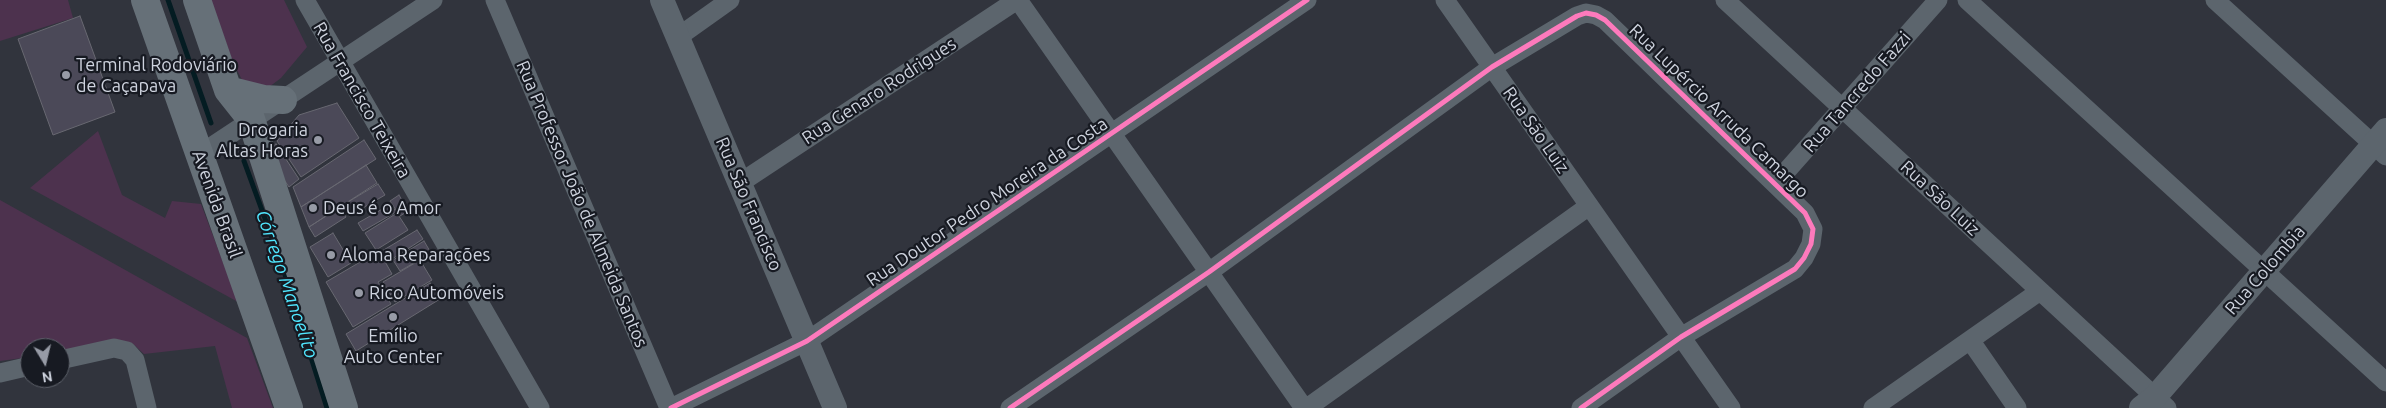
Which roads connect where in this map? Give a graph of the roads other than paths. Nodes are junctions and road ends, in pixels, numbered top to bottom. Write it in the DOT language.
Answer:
graph roads {
  1 [pos="145,0"];
  2 [pos="197,0"];
  3 [pos="305,0"];
  4 [pos="433,0"];
  5 [pos="495,0"];
  6 [pos="662,0"];
  7 [pos="730,0"];
  8 [pos="1017,0"];
  9 [pos="1307,0"];
  10 [pos="1445,0"];
  11 [pos="1725,0"];
  12 [pos="1938,0"];
  13 [pos="1966,0"];
  14 [pos="2215,0"];
  15 [pos="678,37"];
  16 [pos="340,62"];
  17 [pos="1492,67"];
  18 [pos="228,90"];
  19 [pos="284,100"];
  20 [pos="1843,108"];
  21 [pos="251,119"];
  22 [pos="1113,134"];
  23 [pos="2382,143"];
  24 [pos="199,155"];
  25 [pos="740,183"];
  26 [pos="1775,184"];
  27 [pos="1589,206"];
  28 [pos="1209,272"];
  29 [pos="2264,272"];
  30 [pos="2040,291"];
  31 [pos="1680,337"];
  32 [pos="1970,340"];
  33 [pos="807,341"];
  34 [pos="70,358"];
  35 [pos="20,368"];
  36 [pos="0,373"];
  37 [pos="2386,382"];
  38 [pos="2154,404"];
  39 [pos="147,408"];
  40 [pos="289,408"];
  41 [pos="344,408"];
  42 [pos="540,408"];
  43 [pos="670,408"];
  44 [pos="836,408"];
  45 [pos="1010,408"];
  46 [pos="1306,408"];
  47 [pos="1581,408"];
  48 [pos="1731,408"];
  49 [pos="1873,408"];
  50 [pos="2017,408"];
  1 -- 24 [label="main road, Avenida Brasil"];
  2 -- 18 [label="main road"];
  3 -- 16 [label="street, Rua Francisco Teixeira"];
  4 -- 16 [label="street"];
  5 -- 43 [label="street, Rua Professor João de Almeida Santos"];
  6 -- 15 [label="street, Rua São Francisco"];
  7 -- 15 [label="street"];
  8 -- 22 [label="street"];
  8 -- 25 [label="street, Rua Genaro Rodrigues"];
  9 -- 22 [label="street, Rua Doutor Pedro Moreira da Costa"];
  10 -- 17 [label="street, Rua São Luiz"];
  11 -- 20 [label="street, Rua São Luiz"];
  12 -- 20 [label="street, Rua Tancredo Fazzi"];
  13 -- 29 [label="street"];
  14 -- 23 [label="street"];
  15 -- 25 [label="street, Rua São Francisco"];
  16 -- 19 [label="street"];
  16 -- 42 [label="street, Rua Francisco Teixeira"];
  17 -- 26 [label="street, Rua Lupércio Arruda Camargo"];
  17 -- 27 [label="street, Rua São Luiz"];
  17 -- 28 [label="street"];
  18 -- 19 [label="main road"];
  18 -- 21 [label="main road"];
  19 -- 21 [label="street"];
  20 -- 26 [label="street, Rua Tancredo Fazzi"];
  20 -- 30 [label="street, Rua São Luiz"];
  21 -- 24 [label="street"];
  21 -- 41 [label="main road"];
  22 -- 28 [label="street"];
  22 -- 33 [label="street, Rua Doutor Pedro Moreira da Costa"];
  23 -- 29 [label="street, Rua Colombia"];
  24 -- 40 [label="main road, Avenida Brasil"];
  25 -- 33 [label="street, Rua São Francisco"];
  26 -- 31 [label="street, Rua Lupércio Arruda Camargo"];
  27 -- 31 [label="street, Rua São Luiz"];
  27 -- 46 [label="street"];
  28 -- 45 [label="street"];
  28 -- 46 [label="street"];
  29 -- 37 [label="street"];
  29 -- 38 [label="street, Rua Colombia"];
  30 -- 32 [label="street"];
  30 -- 38 [label="street, Rua São Luiz"];
  31 -- 47 [label="street"];
  31 -- 48 [label="street, Rua São Luiz"];
  32 -- 49 [label="street"];
  32 -- 50 [label="street"];
  33 -- 43 [label="street, Rua Doutor Pedro Moreira da Costa"];
  33 -- 44 [label="street, Rua São Francisco"];
  34 -- 39 [label="street"];
  35 -- 36 [label="street"];
}
